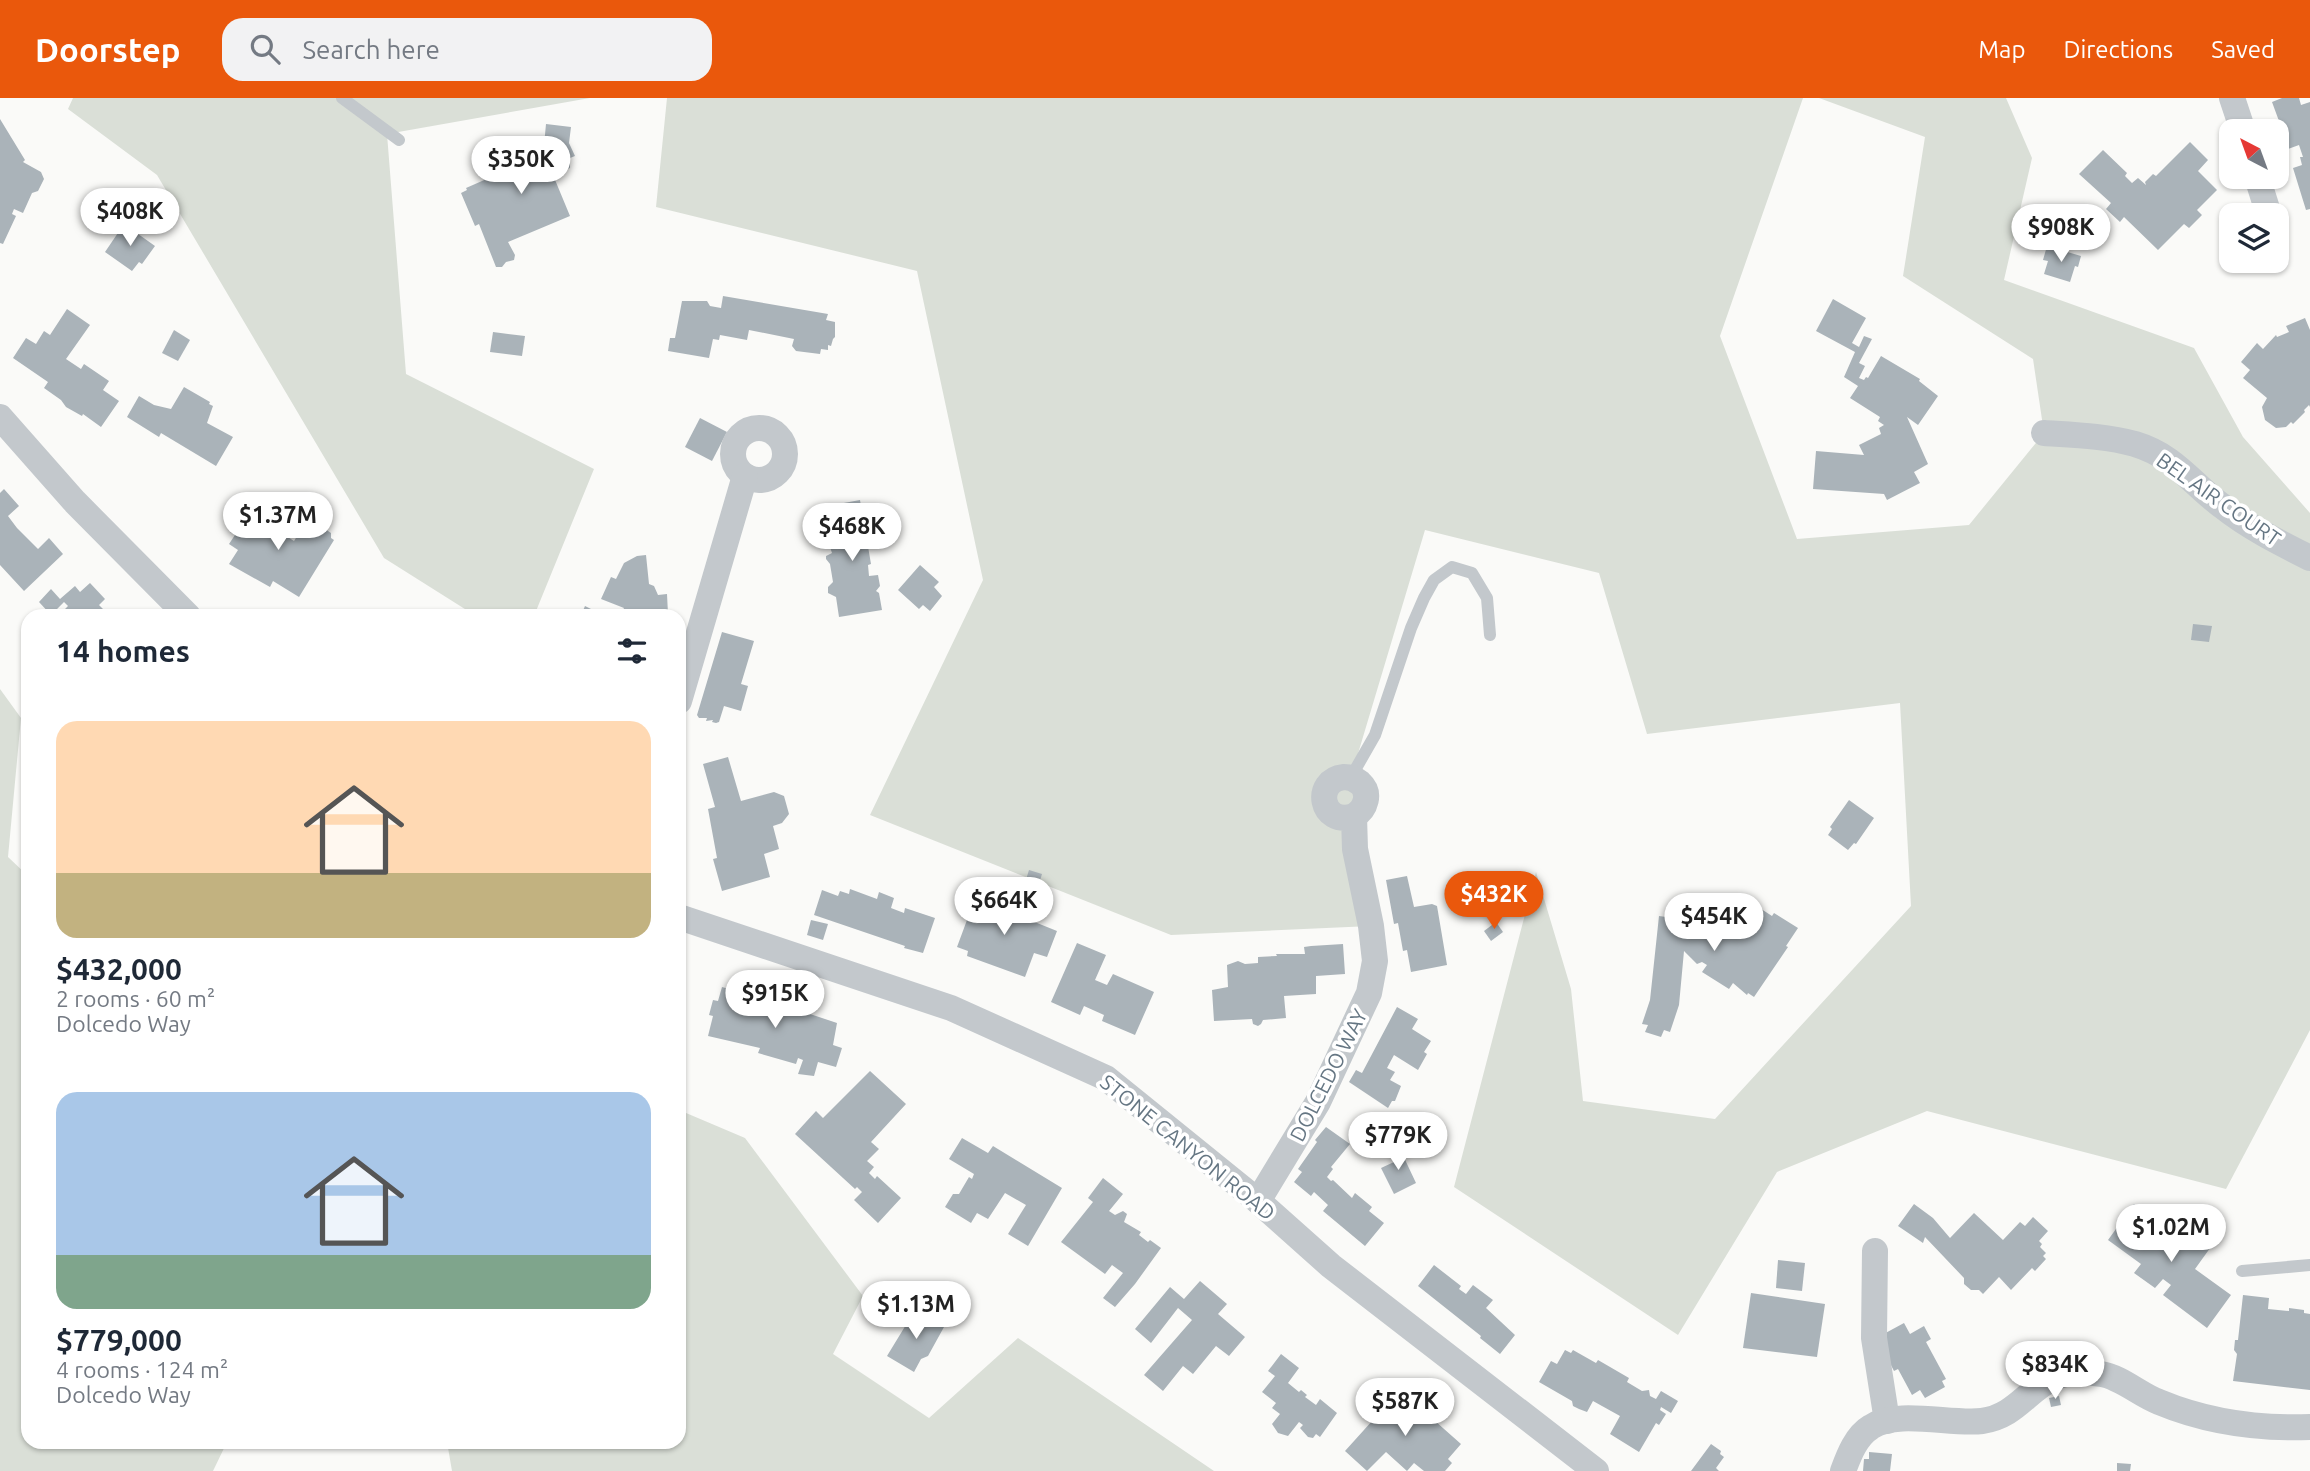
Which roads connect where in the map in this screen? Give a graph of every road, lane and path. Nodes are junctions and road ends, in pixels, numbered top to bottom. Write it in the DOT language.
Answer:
graph roads {
  1 [pos="342,98"];
  2 [pos="2232,98"];
  3 [pos="2239,119"];
  4 [pos="399,140"];
  5 [pos="0,417"];
  6 [pos="2044,433"];
  7 [pos="745,476"];
  8 [pos="2310,558"];
  9 [pos="181,609"];
  10 [pos="1490,635"];
  11 [pos="686,677"];
  12 [pos="1351,777"];
  13 [pos="686,919"];
  14 [pos="1258,1201"];
  15 [pos="1875,1251"];
  16 [pos="2310,1265"];
  17 [pos="2242,1271"];
  18 [pos="1887,1421"];
  19 [pos="2310,1427"];
  20 [pos="1596,1471"];
  21 [pos="1843,1471"];
  1 -- 4 [label="lane"];
  2 -- 3 [label="street"];
  5 -- 9 [label="street"];
  6 -- 8 [label="street, BEL AIR COURT"];
  7 -- 11 [label="street"];
  10 -- 12 [label="lane"];
  12 -- 14 [label="street, DOLCEDO WAY"];
  13 -- 14 [label="street, STONE CANYON ROAD"];
  14 -- 20 [label="street, STONE CANYON ROAD"];
  15 -- 18 [label="street"];
  16 -- 17 [label="lane"];
  18 -- 19 [label="street"];
  18 -- 21 [label="street"];
}
